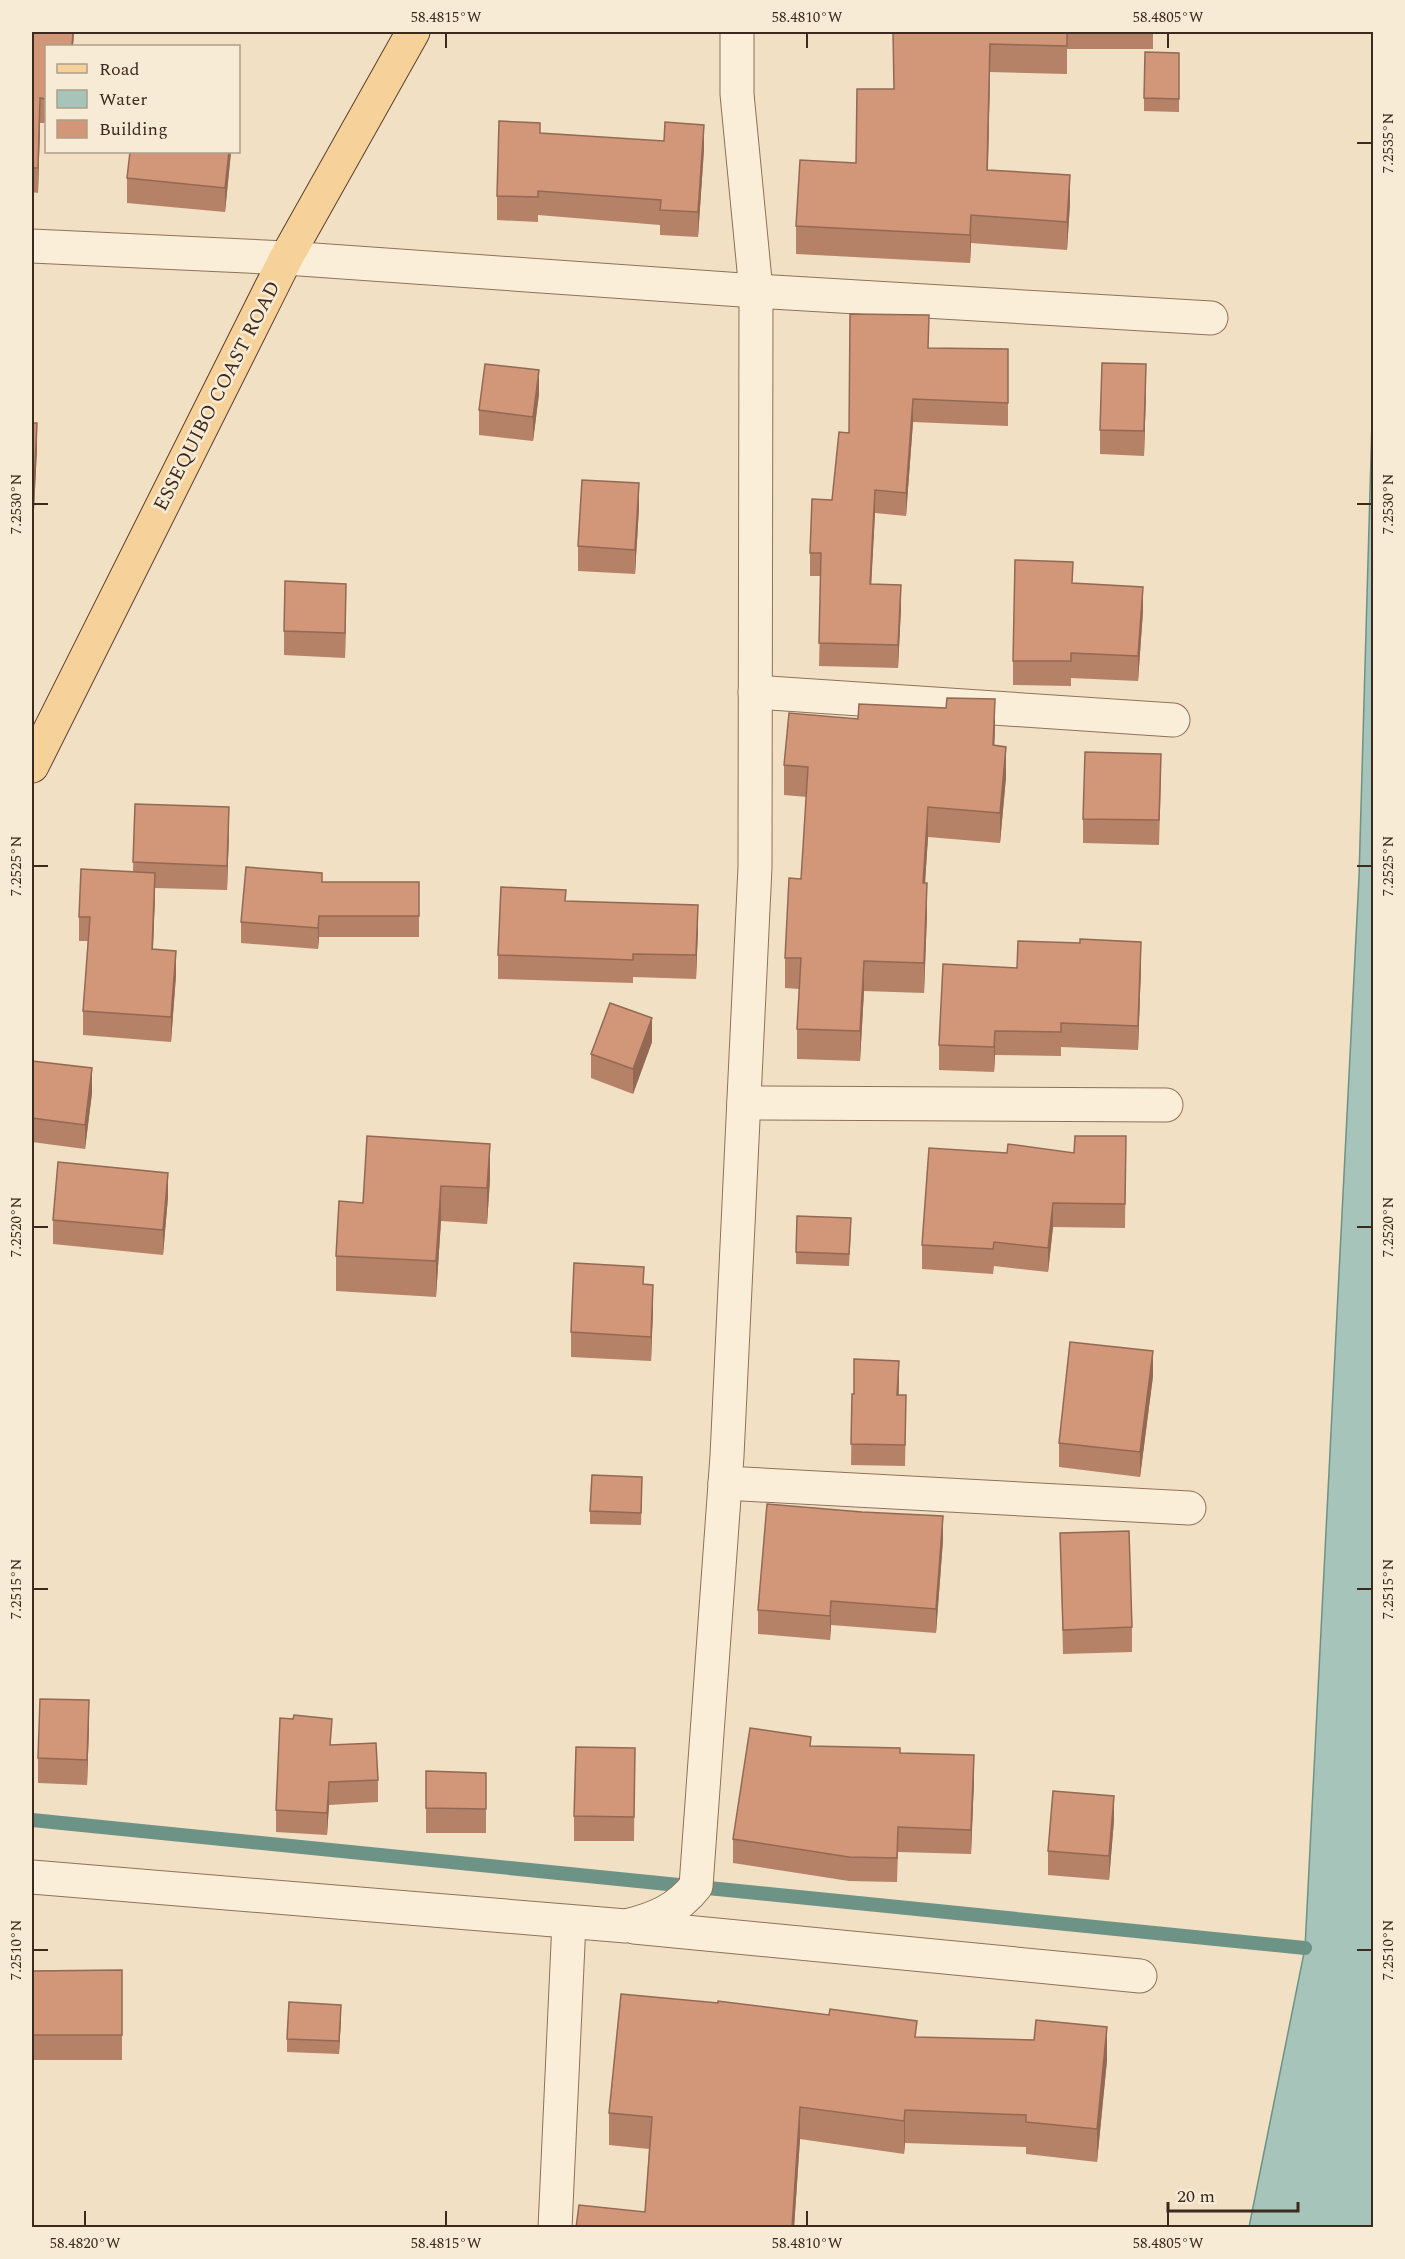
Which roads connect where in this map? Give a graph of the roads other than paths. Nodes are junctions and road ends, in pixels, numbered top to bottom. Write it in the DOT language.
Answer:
graph roads {
  1 [pos="413,32"];
  2 [pos="737,32"];
  3 [pos="32,246"];
  4 [pos="286,258"];
  5 [pos="756,291"];
  6 [pos="1211,318"];
  7 [pos="755,692"];
  8 [pos="1173,720"];
  9 [pos="32,766"];
  10 [pos="744,1103"];
  11 [pos="1166,1105"];
  12 [pos="725,1483"];
  13 [pos="1189,1508"];
  14 [pos="32,1878"];
  15 [pos="568,1922"];
  16 [pos="626,1926"];
  17 [pos="1140,1977"];
  18 [pos="555,2228"];
  1 -- 4 [label="main road, ESSEQUIBO COAST ROAD"];
  2 -- 5 [label="street"];
  3 -- 4 [label="street"];
  4 -- 5 [label="street"];
  4 -- 9 [label="main road, ESSEQUIBO COAST ROAD"];
  5 -- 6 [label="street"];
  5 -- 7 [label="street"];
  7 -- 8 [label="street"];
  7 -- 10 [label="street"];
  10 -- 11 [label="street"];
  10 -- 12 [label="street"];
  12 -- 13 [label="street"];
  12 -- 16 [label="street"];
  14 -- 15 [label="street"];
  15 -- 16 [label="street"];
  15 -- 18 [label="street"];
  16 -- 17 [label="street"];
}
